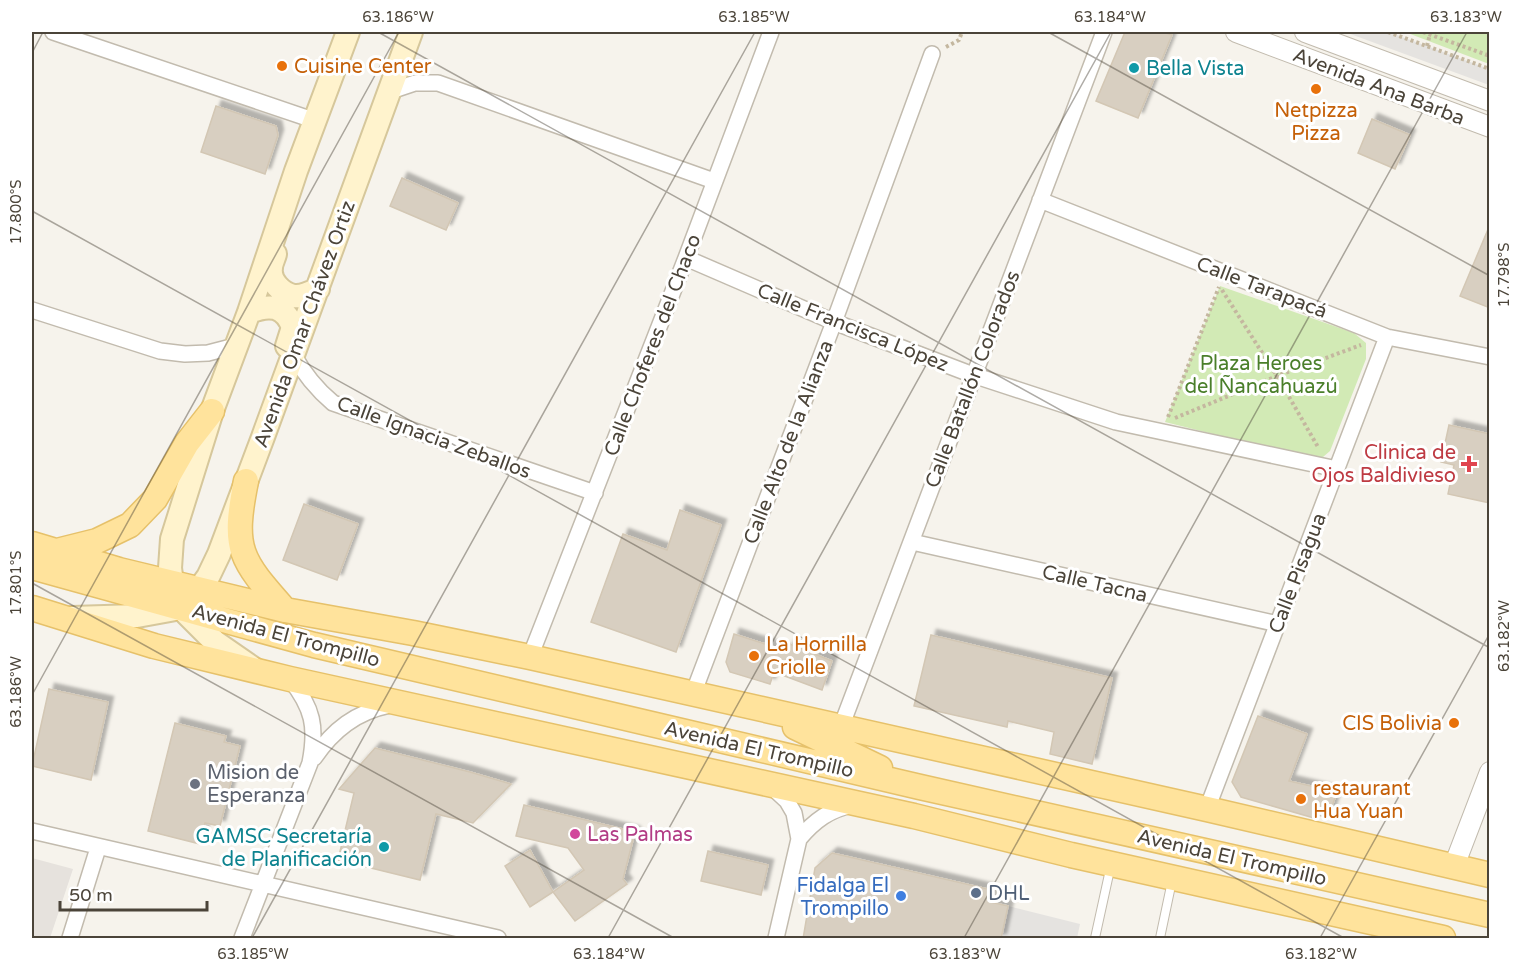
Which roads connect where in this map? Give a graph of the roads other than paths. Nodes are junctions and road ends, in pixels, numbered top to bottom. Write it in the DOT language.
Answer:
graph roads {
  1 [pos="53,32"];
  2 [pos="348,32"];
  3 [pos="411,32"];
  4 [pos="771,32"];
  5 [pos="1104,32"];
  6 [pos="1236,32"];
  7 [pos="1305,32"];
  8 [pos="932,54"];
  9 [pos="1369,56"];
  10 [pos="1360,79"];
  11 [pos="390,91"];
  12 [pos="1490,101"];
  13 [pos="316,121"];
  14 [pos="1490,127"];
  15 [pos="296,171"];
  16 [pos="714,181"];
  17 [pos="1040,200"];
  18 [pos="686,258"];
  19 [pos="318,289"];
  20 [pos="32,310"];
  21 [pos="249,312"];
  22 [pos="834,322"];
  23 [pos="1388,337"];
  24 [pos="235,346"];
  25 [pos="293,354"];
  26 [pos="1490,357"];
  27 [pos="973,375"];
  28 [pos="212,411"];
  29 [pos="268,423"];
  30 [pos="1337,469"];
  31 [pos="246,482"];
  32 [pos="595,493"];
  33 [pos="912,542"];
  34 [pos="32,544"];
  35 [pos="43,554"];
  36 [pos="32,567"];
  37 [pos="172,583"];
  38 [pos="199,590"];
  39 [pos="32,608"];
  40 [pos="181,608"];
  41 [pos="285,610"];
  42 [pos="67,618"];
  43 [pos="1278,624"];
  44 [pos="530,657"];
  45 [pos="256,671"];
  46 [pos="290,679"];
  47 [pos="693,694"];
  48 [pos="400,702"];
  49 [pos="761,711"];
  50 [pos="841,727"];
  51 [pos="310,763"];
  52 [pos="1490,772"];
  53 [pos="767,783"];
  54 [pos="920,787"];
  55 [pos="858,804"];
  56 [pos="1207,809"];
  57 [pos="32,831"];
  58 [pos="799,839"];
  59 [pos="98,848"];
  60 [pos="1111,864"];
  61 [pos="1454,866"];
  62 [pos="1488,870"];
  63 [pos="1173,878"];
  64 [pos="264,885"];
  65 [pos="1490,915"];
  66 [pos="70,939"];
  67 [pos="242,939"];
  68 [pos="498,939"];
  69 [pos="776,939"];
  70 [pos="1095,939"];
  71 [pos="1160,939"];
  72 [pos="1443,939"];
  1 -- 13 [label="street"];
  2 -- 13 [label="main road"];
  3 -- 11 [label="main road, Avenida Omar Chávez Ortiz"];
  4 -- 16 [label="street, Calle Choferes del Chaco"];
  5 -- 17 [label="street, Calle Batallón Colorados"];
  6 -- 10 [label="street, Avenida Ana Barba"];
  7 -- 9 [label="street, Avenida Ana Barba"];
  8 -- 22 [label="street, Calle Alto de la Alianza"];
  9 -- 10 [label="street"];
  9 -- 12 [label="street, Avenida Ana Barba"];
  10 -- 14 [label="street, Avenida Ana Barba"];
  11 -- 16 [label="street"];
  11 -- 19 [label="main road, Avenida Omar Chávez Ortiz"];
  13 -- 15 [label="main road"];
  15 -- 19 [label="main road"];
  15 -- 21 [label="main road"];
  16 -- 18 [label="street, Calle Choferes del Chaco"];
  17 -- 23 [label="street, Calle Tarapacá"];
  17 -- 27 [label="street, Calle Batallón Colorados"];
  18 -- 22 [label="street, Calle Francisca López"];
  18 -- 32 [label="street, Calle Choferes del Chaco"];
  19 -- 25 [label="main road, Avenida Omar Chávez Ortiz"];
  20 -- 24 [label="street"];
  21 -- 24 [label="main road"];
  21 -- 29 [label="main road"];
  22 -- 27 [label="street, Calle Francisca López"];
  22 -- 47 [label="street, Calle Alto de la Alianza"];
  23 -- 26 [label="street, Calle Tarapacá"];
  23 -- 30 [label="street, Calle Pisagua"];
  24 -- 28 [label="main road"];
  25 -- 29 [label="main road, Avenida Omar Chávez Ortiz"];
  25 -- 32 [label="street, Calle Ignacia Zeballos"];
  27 -- 30 [label="street, Calle Francisca López"];
  27 -- 33 [label="street, Calle Batallón Colorados"];
  28 -- 35 [label="main road"];
  28 -- 37 [label="main road"];
  29 -- 31 [label="main road, Avenida Omar Chávez Ortiz"];
  30 -- 43 [label="street, Calle Pisagua"];
  31 -- 38 [label="main road, Avenida Omar Chávez Ortiz"];
  31 -- 41 [label="main road"];
  32 -- 44 [label="street, Calle Choferes del Chaco"];
  33 -- 43 [label="street, Calle Tacna"];
  33 -- 50 [label="street, Calle Batallón Colorados"];
  34 -- 35 [label="main road, Avenida El Trompillo"];
  35 -- 37 [label="main road, Avenida El Trompillo"];
  36 -- 40 [label="main road, Avenida El Trompillo"];
  37 -- 38 [label="main road, Avenida El Trompillo"];
  37 -- 40 [label="main road"];
  38 -- 40 [label="main road, Avenida Omar Chávez Ortiz"];
  38 -- 41 [label="main road, Avenida El Trompillo"];
  39 -- 42 [label="main road, Avenida El Trompillo"];
  40 -- 42 [label="main road"];
  40 -- 45 [label="main road"];
  40 -- 54 [label="main road, Avenida El Trompillo"];
  41 -- 44 [label="main road, Avenida El Trompillo"];
  42 -- 45 [label="main road, Avenida El Trompillo"];
  43 -- 56 [label="street, Calle Pisagua"];
  44 -- 47 [label="main road, Avenida El Trompillo"];
  45 -- 46 [label="main road, Avenida El Trompillo"];
  46 -- 48 [label="main road, Avenida El Trompillo"];
  46 -- 51 [label="street"];
  47 -- 49 [label="main road, Avenida El Trompillo"];
  48 -- 51 [label="street"];
  48 -- 53 [label="main road, Avenida El Trompillo"];
  49 -- 50 [label="main road, Avenida El Trompillo"];
  49 -- 54 [label="main road"];
  50 -- 56 [label="main road, Avenida El Trompillo"];
  51 -- 64 [label="street"];
  52 -- 61 [label="street"];
  53 -- 55 [label="main road, Avenida El Trompillo"];
  53 -- 58 [label="street"];
  54 -- 65 [label="main road, Avenida El Trompillo"];
  55 -- 58 [label="street"];
  55 -- 60 [label="main road, Avenida El Trompillo"];
  56 -- 61 [label="main road, Avenida El Trompillo"];
  57 -- 59 [label="street"];
  58 -- 69 [label="street"];
  59 -- 64 [label="street"];
  59 -- 66 [label="street"];
  60 -- 63 [label="main road, Avenida El Trompillo"];
  60 -- 70 [label="lane"];
  61 -- 62 [label="main road, Avenida El Trompillo"];
  63 -- 71 [label="lane"];
  63 -- 72 [label="main road, Avenida El Trompillo"];
  64 -- 67 [label="street"];
  64 -- 68 [label="street"];
}
